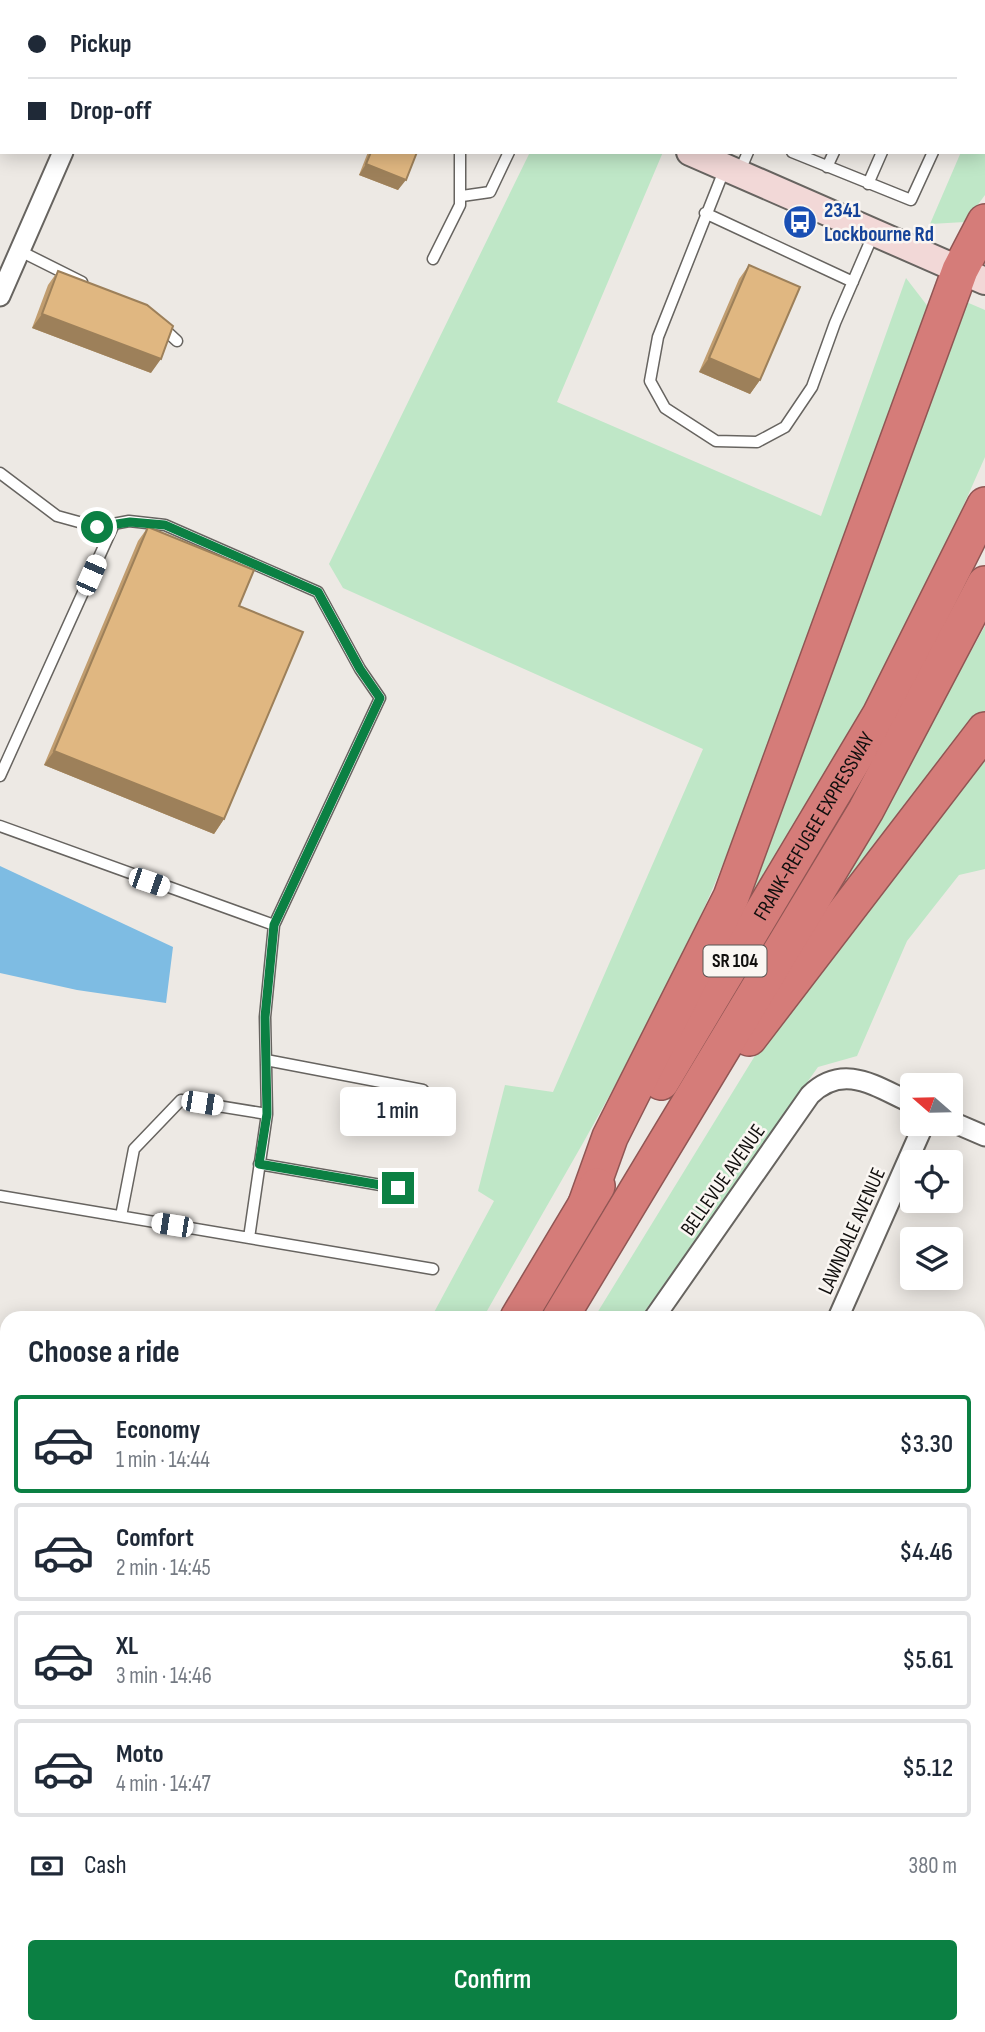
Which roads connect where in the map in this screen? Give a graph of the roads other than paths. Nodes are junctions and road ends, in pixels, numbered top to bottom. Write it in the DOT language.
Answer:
graph roads {
  1 [pos="62,154"];
  2 [pos="460,154"];
  3 [pos="508,154"];
  4 [pos="698,154"];
  5 [pos="797,154"];
  6 [pos="833,154"];
  7 [pos="882,154"];
  8 [pos="932,154"];
  9 [pos="737,164"];
  10 [pos="827,167"];
  11 [pos="868,184"];
  12 [pos="462,196"];
  13 [pos="705,213"];
  14 [pos="985,222"];
  15 [pos="874,233"];
  16 [pos="20,251"];
  17 [pos="433,259"];
  18 [pos="972,276"];
  19 [pos="853,282"];
  20 [pos="93,287"];
  21 [pos="0,296"];
  22 [pos="149,317"];
  23 [pos="177,341"];
  24 [pos="0,473"];
  25 [pos="985,505"];
  26 [pos="114,524"];
  27 [pos="985,584"];
  28 [pos="985,730"];
  29 [pos="0,776"];
  30 [pos="0,827"];
  31 [pos="274,925"];
  32 [pos="266,1060"];
  33 [pos="423,1090"];
  34 [pos="694,1092"];
  35 [pos="900,1099"];
  36 [pos="267,1114"];
  37 [pos="963,1127"];
  38 [pos="919,1136"];
  39 [pos="985,1136"];
  40 [pos="259,1164"];
  41 [pos="398,1188"];
  42 [pos="0,1196"];
  43 [pos="586,1204"];
  44 [pos="121,1216"];
  45 [pos="248,1238"];
  46 [pos="433,1269"];
  47 [pos="522,1311"];
  48 [pos="564,1311"];
  49 [pos="659,1311"];
  50 [pos="841,1311"];
  1 -- 16 [label="street"];
  2 -- 12 [label="lane"];
  3 -- 12 [label="lane"];
  4 -- 9 [label="main road"];
  5 -- 10 [label="lane"];
  6 -- 10 [label="lane"];
  7 -- 11 [label="lane"];
  8 -- 11 [label="lane"];
  9 -- 13 [label="lane"];
  9 -- 15 [label="main road"];
  10 -- 11 [label="lane"];
  12 -- 17 [label="lane"];
  13 -- 19 [label="lane"];
  13 -- 19 [label="lane"];
  14 -- 18 [label="highway"];
  15 -- 18 [label="main road"];
  15 -- 19 [label="lane"];
  16 -- 20 [label="lane"];
  16 -- 21 [label="street"];
  18 -- 43 [label="highway"];
  22 -- 23 [label="lane"];
  24 -- 26 [label="lane"];
  25 -- 43 [label="highway, FRANK-REFUGEE EXPRESSWAY / SR 104"];
  26 -- 29 [label="lane"];
  26 -- 31 [label="lane"];
  27 -- 34 [label="highway, FRANK-REFUGEE EXPRESSWAY / SR 104"];
  28 -- 34 [label="highway"];
  30 -- 31 [label="lane"];
  31 -- 32 [label="lane"];
  32 -- 33 [label="lane"];
  32 -- 36 [label="lane"];
  34 -- 48 [label="highway, FRANK-REFUGEE EXPRESSWAY / SR 104"];
  35 -- 49 [label="street, BELLEVUE AVENUE"];
  36 -- 40 [label="lane"];
  36 -- 44 [label="lane"];
  37 -- 39 [label="street"];
  38 -- 50 [label="street, LAWNDALE AVENUE"];
  40 -- 41 [label="lane"];
  40 -- 45 [label="lane"];
  42 -- 44 [label="lane"];
  43 -- 47 [label="highway, FRANK-REFUGEE EXPRESSWAY / SR 104"];
  44 -- 45 [label="lane"];
  45 -- 46 [label="lane"];
}
